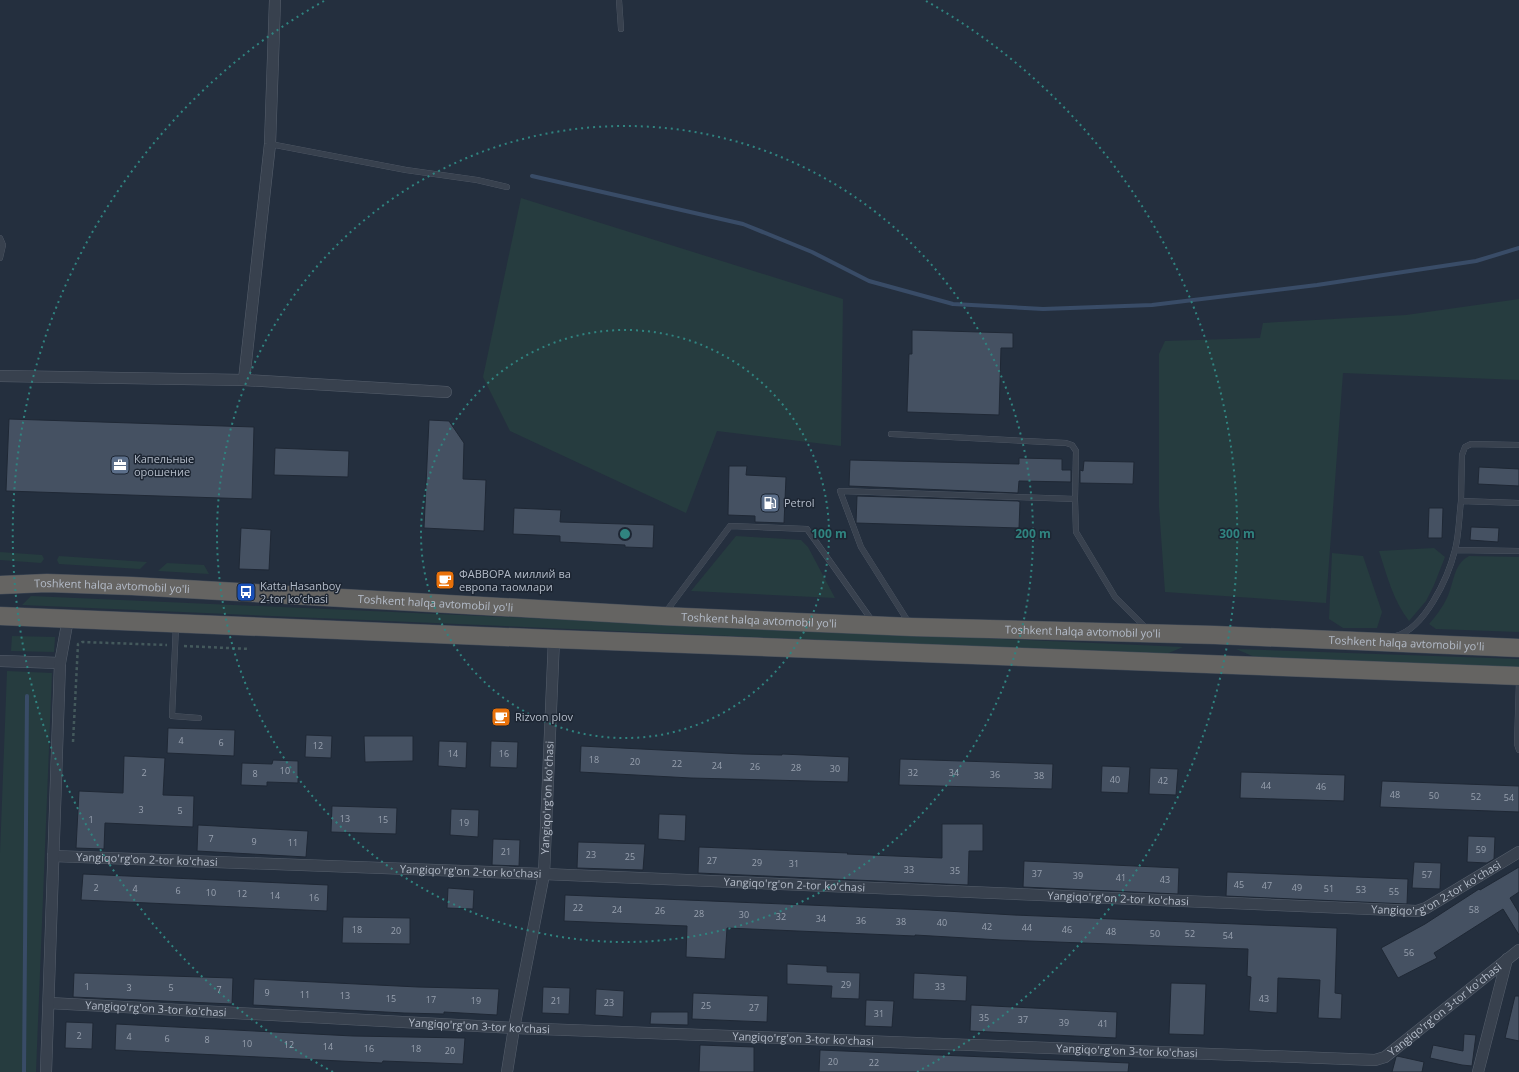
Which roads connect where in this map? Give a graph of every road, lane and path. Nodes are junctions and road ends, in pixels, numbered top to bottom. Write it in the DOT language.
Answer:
graph roads {
  1 [pos="275,0"];
  2 [pos="618,0"];
  3 [pos="621,29"];
  4 [pos="270,144"];
  5 [pos="507,188"];
  6 [pos="0,238"];
  7 [pos="0,258"];
  8 [pos="0,376"];
  9 [pos="244,380"];
  10 [pos="446,392"];
  11 [pos="891,434"];
  12 [pos="1519,446"];
  13 [pos="1076,499"];
  14 [pos="1461,502"];
  15 [pos="1519,503"];
  16 [pos="1455,550"];
  17 [pos="1519,551"];
  18 [pos="0,585"];
  19 [pos="0,616"];
  20 [pos="662,616"];
  21 [pos="68,618"];
  22 [pos="176,623"];
  23 [pos="875,625"];
  24 [pos="912,627"];
  25 [pos="1151,633"];
  26 [pos="1215,635"];
  27 [pos="554,639"];
  28 [pos="1376,642"];
  29 [pos="175,646"];
  30 [pos="1519,648"];
  31 [pos="250,649"];
  32 [pos="0,661"];
  33 [pos="60,663"];
  34 [pos="1214,664"];
  35 [pos="1519,676"];
  36 [pos="1519,682"];
  37 [pos="199,718"];
  38 [pos="73,742"];
  39 [pos="1519,750"];
  40 [pos="1519,852"];
  41 [pos="54,856"];
  42 [pos="544,874"];
  43 [pos="1519,950"];
  44 [pos="1507,960"];
  45 [pos="49,1003"];
  46 [pos="514,1028"];
  47 [pos="46,1072"];
  48 [pos="507,1072"];
  49 [pos="1478,1072"];
  1 -- 4 [label="street"];
  2 -- 3 [label="lane"];
  4 -- 5 [label="lane"];
  4 -- 9 [label="street"];
  6 -- 7 [label="lane"];
  8 -- 9 [label="street"];
  9 -- 10 [label="street"];
  11 -- 13 [label="lane"];
  12 -- 14 [label="lane"];
  13 -- 24 [label="lane"];
  13 -- 25 [label="lane"];
  14 -- 15 [label="lane"];
  14 -- 16 [label="lane"];
  16 -- 17 [label="lane"];
  16 -- 28 [label="lane"];
  18 -- 20 [label="highway, Toshkent halqa avtomobil yo'li"];
  19 -- 21 [label="highway"];
  20 -- 23 [label="highway, Toshkent halqa avtomobil yo'li"];
  20 -- 23 [label="lane"];
  21 -- 22 [label="highway"];
  21 -- 33 [label="street"];
  22 -- 27 [label="highway"];
  22 -- 29 [label="lane"];
  23 -- 24 [label="highway, Toshkent halqa avtomobil yo'li"];
  24 -- 25 [label="highway, Toshkent halqa avtomobil yo'li"];
  25 -- 26 [label="highway, Toshkent halqa avtomobil yo'li"];
  26 -- 28 [label="highway, Toshkent halqa avtomobil yo'li"];
  26 -- 34 [label="highway"];
  27 -- 34 [label="highway"];
  27 -- 42 [label="street, Yangiqo'rg'on ko'chasi"];
  28 -- 30 [label="highway, Toshkent halqa avtomobil yo'li"];
  29 -- 31 [label="path"];
  29 -- 37 [label="lane"];
  29 -- 38 [label="path"];
  32 -- 33 [label="street"];
  33 -- 41 [label="street"];
  34 -- 35 [label="highway"];
  36 -- 39 [label="lane"];
  40 -- 42 [label="street, Yangiqo'rg'on 2-tor ko'chasi"];
  41 -- 42 [label="street, Yangiqo'rg'on 2-tor ko'chasi"];
  41 -- 45 [label="street"];
  42 -- 46 [label="street, Yangiqo'rg'on ko'chasi"];
  43 -- 44 [label="street, Yangiqo'rg'on 3-tor ko'chasi"];
  44 -- 46 [label="street, Yangiqo'rg'on 3-tor ko'chasi"];
  44 -- 49 [label="street"];
  45 -- 46 [label="street, Yangiqo'rg'on 3-tor ko'chasi"];
  45 -- 47 [label="street"];
  46 -- 48 [label="street, Yangiqo'rg'on ko'chasi"];
}
